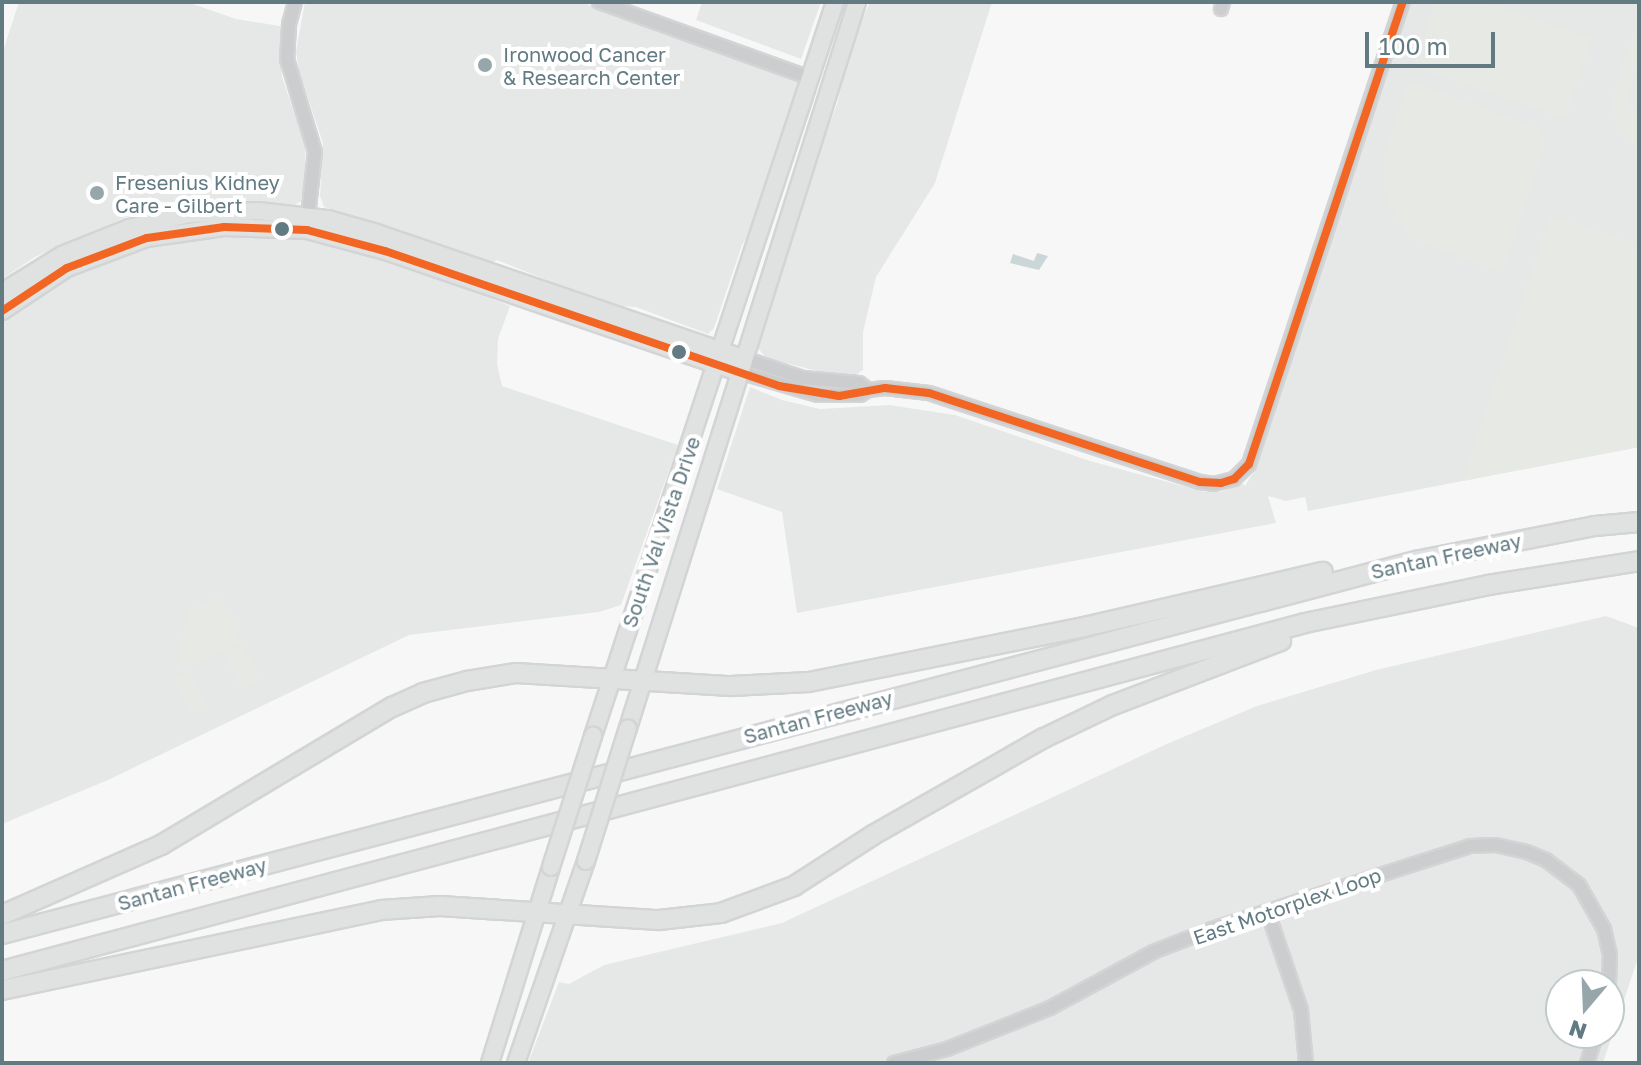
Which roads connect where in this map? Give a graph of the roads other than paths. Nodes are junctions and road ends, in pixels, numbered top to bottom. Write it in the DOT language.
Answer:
graph roads {
  1 [pos="295,2"];
  2 [pos="599,2"];
  3 [pos="835,2"];
  4 [pos="857,2"];
  5 [pos="1403,2"];
  6 [pos="810,78"];
  7 [pos="831,85"];
  8 [pos="307,223"];
  9 [pos="2,292"];
  10 [pos="2,311"];
  11 [pos="719,358"];
  12 [pos="741,365"];
  13 [pos="1639,522"];
  14 [pos="1420,560"];
  15 [pos="1639,561"];
  16 [pos="1373,607"];
  17 [pos="610,680"];
  18 [pos="643,681"];
  19 [pos="536,912"];
  20 [pos="1268,913"];
  21 [pos="2,915"];
  22 [pos="568,915"];
  23 [pos="2,934"];
  24 [pos="1609,969"];
  25 [pos="2,971"];
  26 [pos="2,990"];
  27 [pos="490,1063"];
  28 [pos="516,1063"];
  29 [pos="894,1063"];
  30 [pos="1306,1063"];
  1 -- 8 [label="street"];
  2 -- 6 [label="street"];
  3 -- 6 [label="main road, South Val Vista Drive"];
  4 -- 7 [label="main road, South Val Vista Drive"];
  5 -- 12 [label="street"];
  6 -- 7 [label="main road"];
  6 -- 11 [label="main road, South Val Vista Drive"];
  7 -- 12 [label="main road, South Val Vista Drive"];
  8 -- 9 [label="main road"];
  8 -- 10 [label="main road"];
  8 -- 11 [label="main road"];
  8 -- 11 [label="main road"];
  11 -- 12 [label="main road"];
  11 -- 17 [label="main road, South Val Vista Drive"];
  12 -- 18 [label="main road, South Val Vista Drive"];
  13 -- 14 [label="highway, Santan Freeway"];
  14 -- 18 [label="highway"];
  14 -- 23 [label="highway, Santan Freeway"];
  15 -- 16 [label="highway, Santan Freeway"];
  16 -- 22 [label="highway"];
  16 -- 25 [label="highway, Santan Freeway"];
  17 -- 18 [label="highway"];
  17 -- 19 [label="main road, South Val Vista Drive, bridge"];
  17 -- 21 [label="highway"];
  18 -- 22 [label="main road, South Val Vista Drive, bridge"];
  19 -- 22 [label="highway"];
  19 -- 26 [label="highway"];
  19 -- 27 [label="main road, South Val Vista Drive"];
  20 -- 24 [label="street, East Motorplex Loop"];
  20 -- 29 [label="street, East Motorplex Loop"];
  20 -- 30 [label="street"];
  22 -- 28 [label="main road, South Val Vista Drive"];
}
